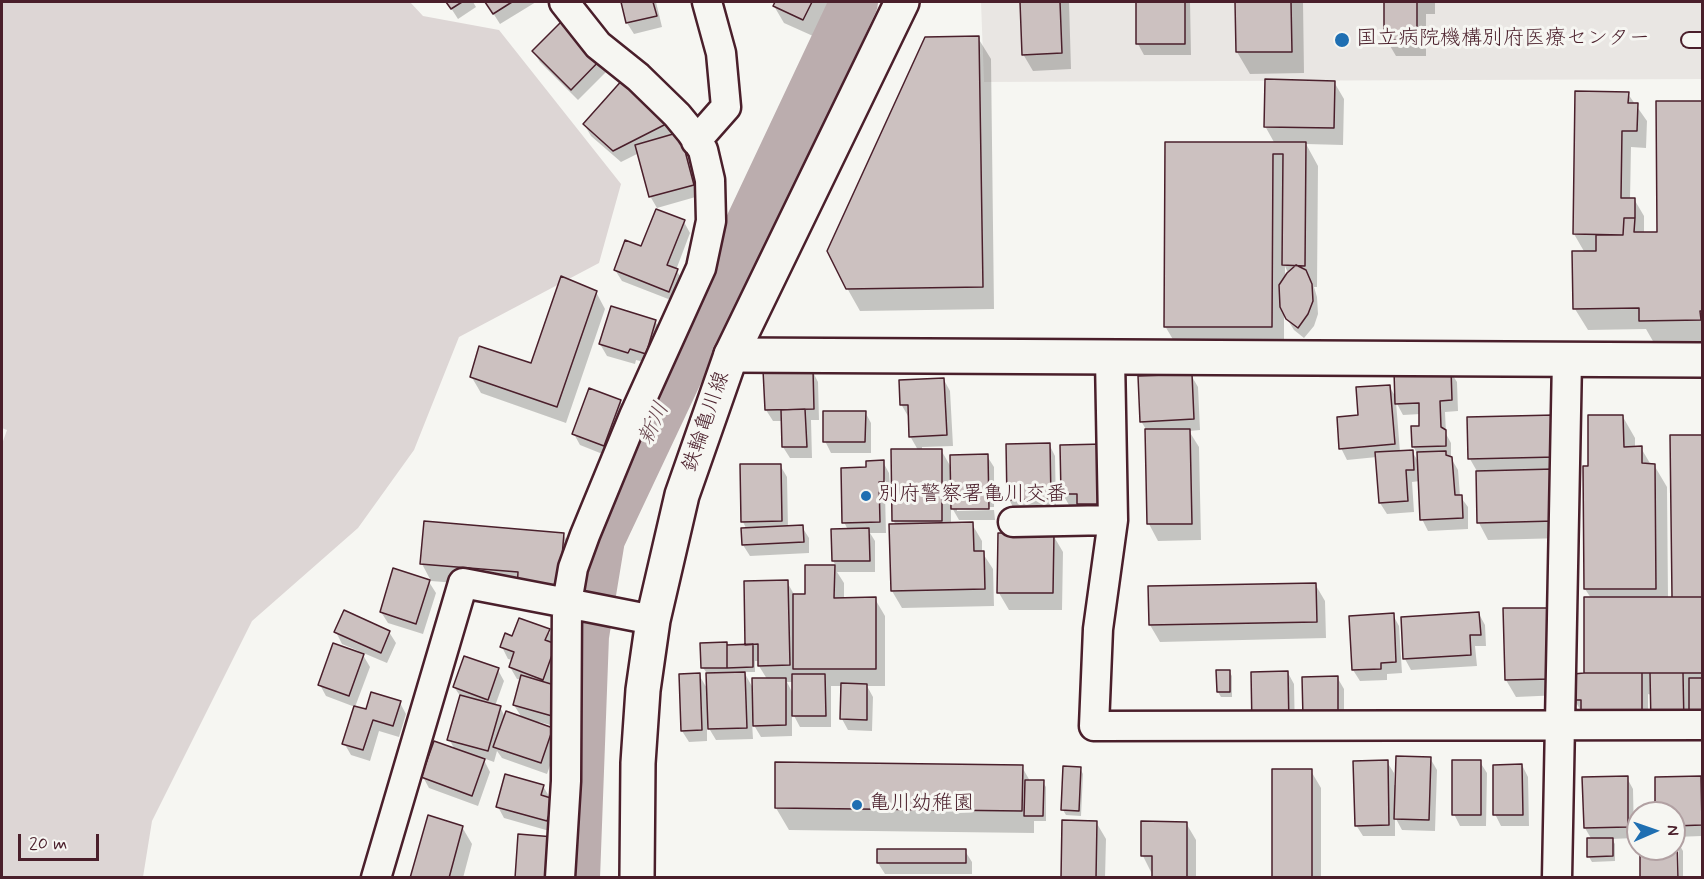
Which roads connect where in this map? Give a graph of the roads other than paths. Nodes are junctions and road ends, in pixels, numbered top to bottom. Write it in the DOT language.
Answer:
graph roads {
  1 [pos="564,2"];
  2 [pos="706,2"];
  3 [pos="902,2"];
  4 [pos="696,141"];
  5 [pos="731,355"];
  6 [pos="1110,358"];
  7 [pos="1567,359"];
  8 [pos="1702,360"];
  9 [pos="1113,520"];
  10 [pos="1013,522"];
  11 [pos="567,603"];
  12 [pos="653,620"];
  13 [pos="1702,725"];
  14 [pos="1560,726"];
  15 [pos="376,878"];
  16 [pos="560,878"];
  17 [pos="636,878"];
  18 [pos="1557,878"];
  1 -- 4 [label="street"];
  2 -- 4 [label="street"];
  3 -- 5 [label="street, 鉄輪亀川線"];
  4 -- 11 [label="street"];
  5 -- 6 [label="street"];
  5 -- 12 [label="street, 鉄輪亀川線"];
  6 -- 7 [label="street"];
  6 -- 9 [label="street"];
  7 -- 8 [label="street"];
  7 -- 14 [label="street"];
  9 -- 10 [label="street"];
  9 -- 14 [label="street"];
  11 -- 12 [label="street"];
  11 -- 15 [label="street"];
  11 -- 16 [label="street"];
  12 -- 17 [label="street, 鉄輪亀川線"];
  13 -- 14 [label="street"];
  14 -- 18 [label="street"];
}
